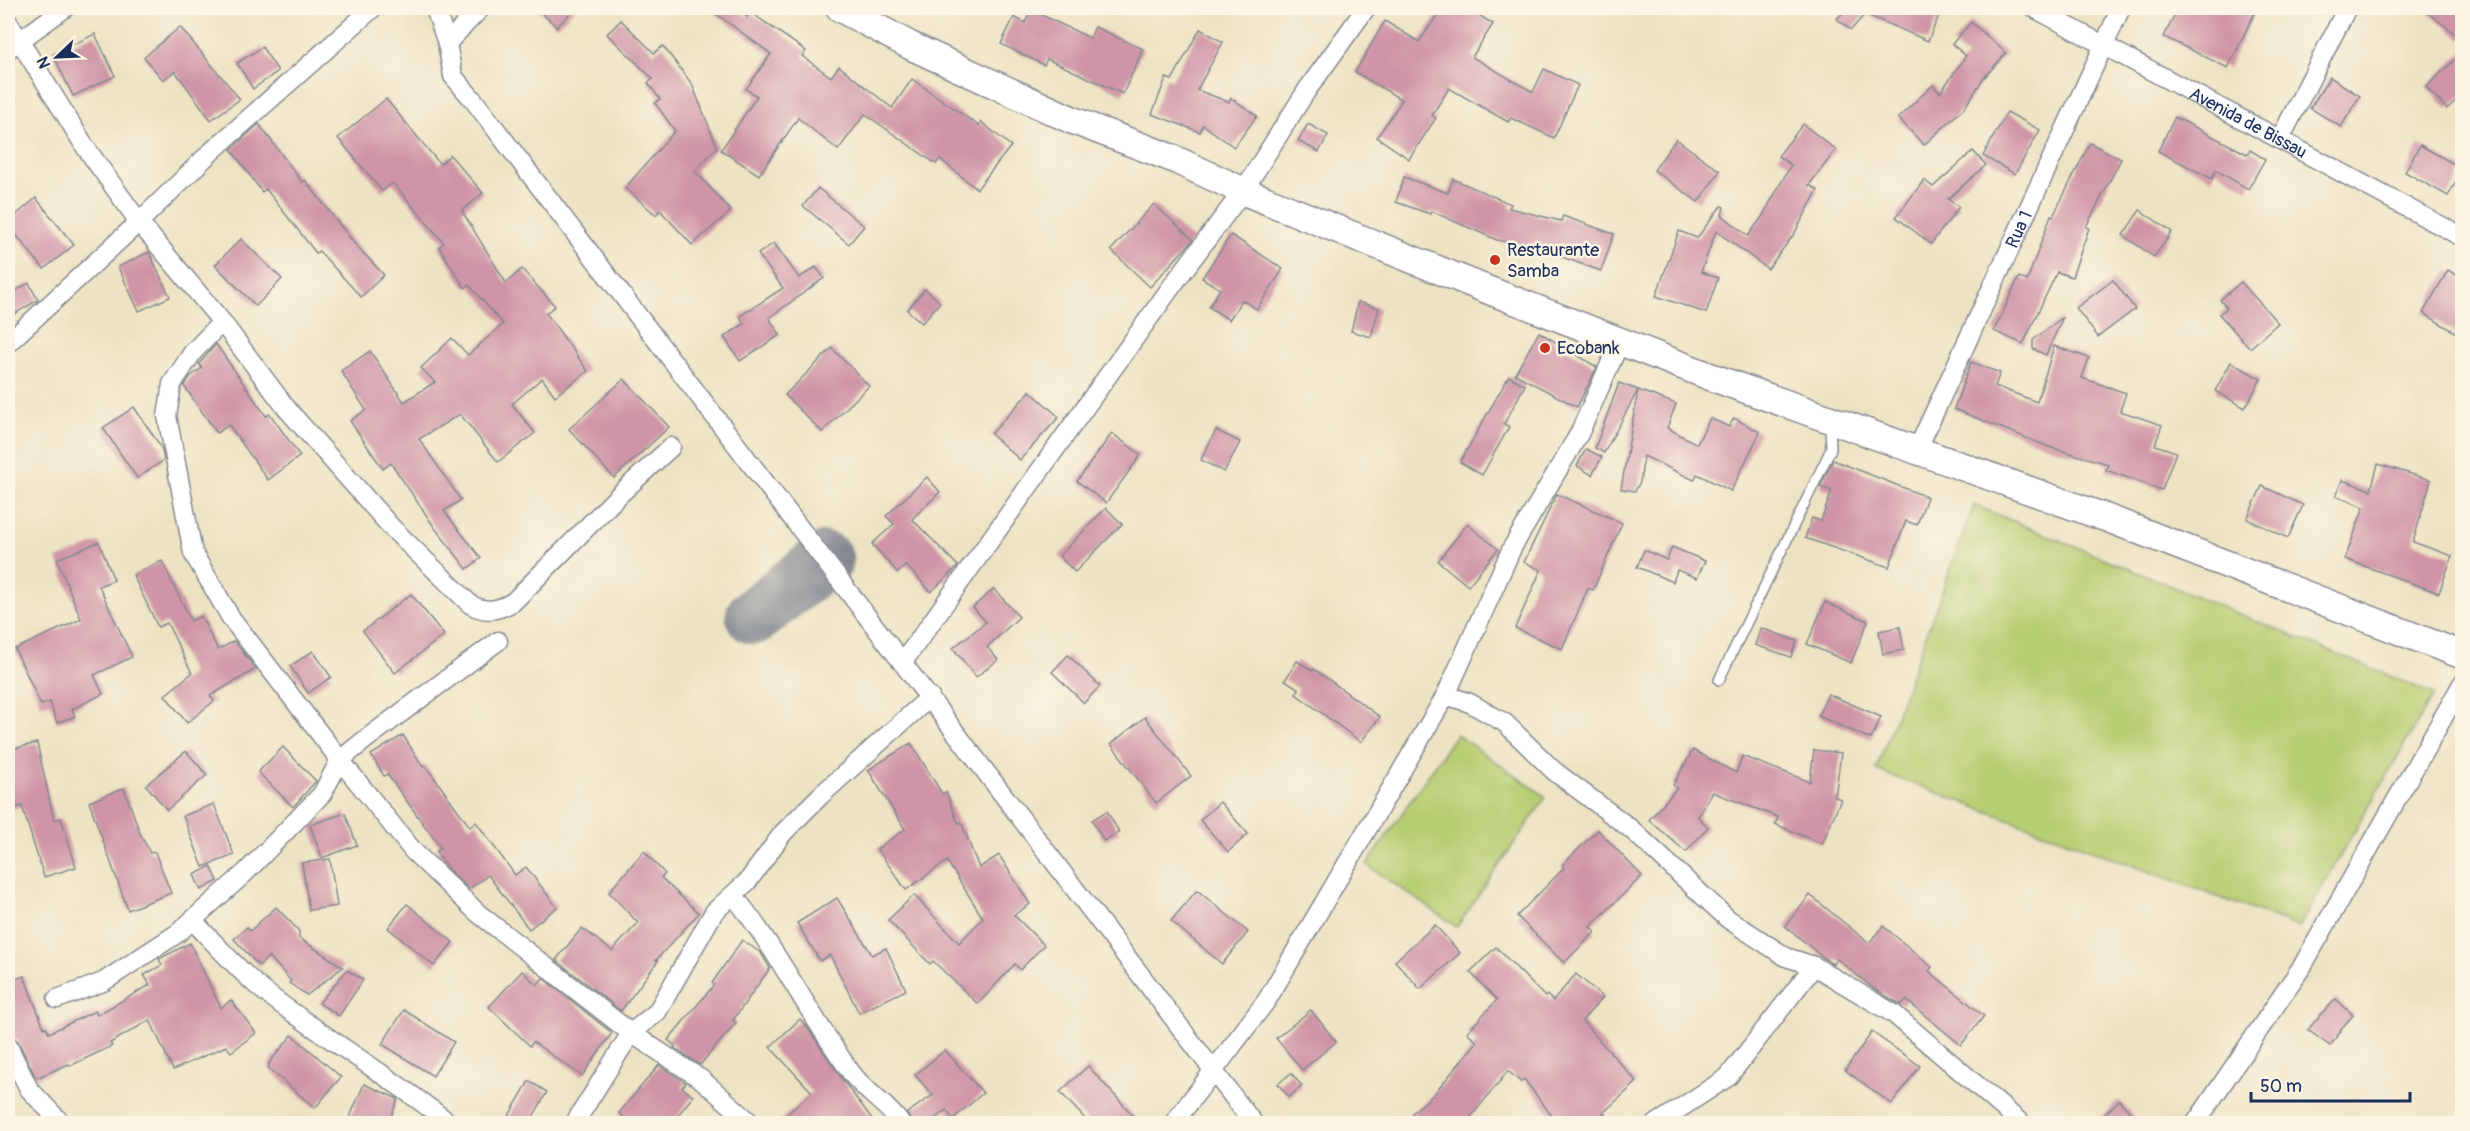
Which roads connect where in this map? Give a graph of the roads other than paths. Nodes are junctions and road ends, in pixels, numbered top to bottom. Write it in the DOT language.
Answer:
graph roads {
  1 [pos="65,8"];
  2 [pos="373,8"];
  3 [pos="435,8"];
  4 [pos="481,8"];
  5 [pos="840,8"];
  6 [pos="1366,8"];
  7 [pos="2034,8"];
  8 [pos="2121,8"];
  9 [pos="2347,8"];
  10 [pos="8,22"];
  11 [pos="447,43"];
  12 [pos="2104,44"];
  13 [pos="14,45"];
  14 [pos="2280,139"];
  15 [pos="1243,191"];
  16 [pos="139,222"];
  17 [pos="2463,237"];
  18 [pos="222,322"];
  19 [pos="1620,342"];
  20 [pos="8,343"];
  21 [pos="1830,420"];
  22 [pos="671,447"];
  23 [pos="1917,450"];
  24 [pos="498,641"];
  25 [pos="2463,656"];
  26 [pos="903,662"];
  27 [pos="1719,680"];
  28 [pos="2463,684"];
  29 [pos="1446,695"];
  30 [pos="930,697"];
  31 [pos="340,760"];
  32 [pos="734,896"];
  33 [pos="192,920"];
  34 [pos="1814,966"];
  35 [pos="57,999"];
  36 [pos="631,1033"];
  37 [pos="8,1046"];
  38 [pos="1214,1069"];
  39 [pos="62,1124"];
  40 [pos="450,1124"];
  41 [pos="574,1124"];
  42 [pos="752,1124"];
  43 [pos="901,1124"];
  44 [pos="1173,1124"];
  45 [pos="1254,1124"];
  46 [pos="1656,1124"];
  47 [pos="2022,1124"];
  48 [pos="2195,1124"];
  1 -- 13 [label="street"];
  2 -- 16 [label="street"];
  3 -- 11 [label="street"];
  4 -- 11 [label="street"];
  5 -- 15 [label="main road"];
  6 -- 15 [label="street"];
  7 -- 12 [label="street, Avenida de Bissau"];
  8 -- 12 [label="street, Rua 1"];
  9 -- 14 [label="street"];
  10 -- 13 [label="street"];
  11 -- 26 [label="street"];
  12 -- 14 [label="street, Avenida de Bissau"];
  12 -- 23 [label="street, Rua 1"];
  13 -- 16 [label="street"];
  14 -- 17 [label="street, Avenida de Bissau"];
  15 -- 19 [label="main road"];
  15 -- 26 [label="street"];
  16 -- 18 [label="street"];
  16 -- 20 [label="street"];
  18 -- 22 [label="street"];
  18 -- 31 [label="street"];
  19 -- 21 [label="main road"];
  19 -- 29 [label="street"];
  21 -- 23 [label="main road"];
  21 -- 27 [label="lane"];
  23 -- 25 [label="main road"];
  24 -- 31 [label="street"];
  26 -- 30 [label="street"];
  28 -- 48 [label="street"];
  29 -- 34 [label="street"];
  29 -- 38 [label="street"];
  30 -- 32 [label="street"];
  30 -- 38 [label="street"];
  31 -- 33 [label="street"];
  31 -- 36 [label="street"];
  32 -- 36 [label="street"];
  32 -- 43 [label="street"];
  33 -- 35 [label="street"];
  33 -- 40 [label="street"];
  34 -- 46 [label="street"];
  34 -- 47 [label="street"];
  36 -- 41 [label="street"];
  36 -- 42 [label="street"];
  37 -- 39 [label="street"];
  38 -- 44 [label="street"];
  38 -- 45 [label="street"];
}
